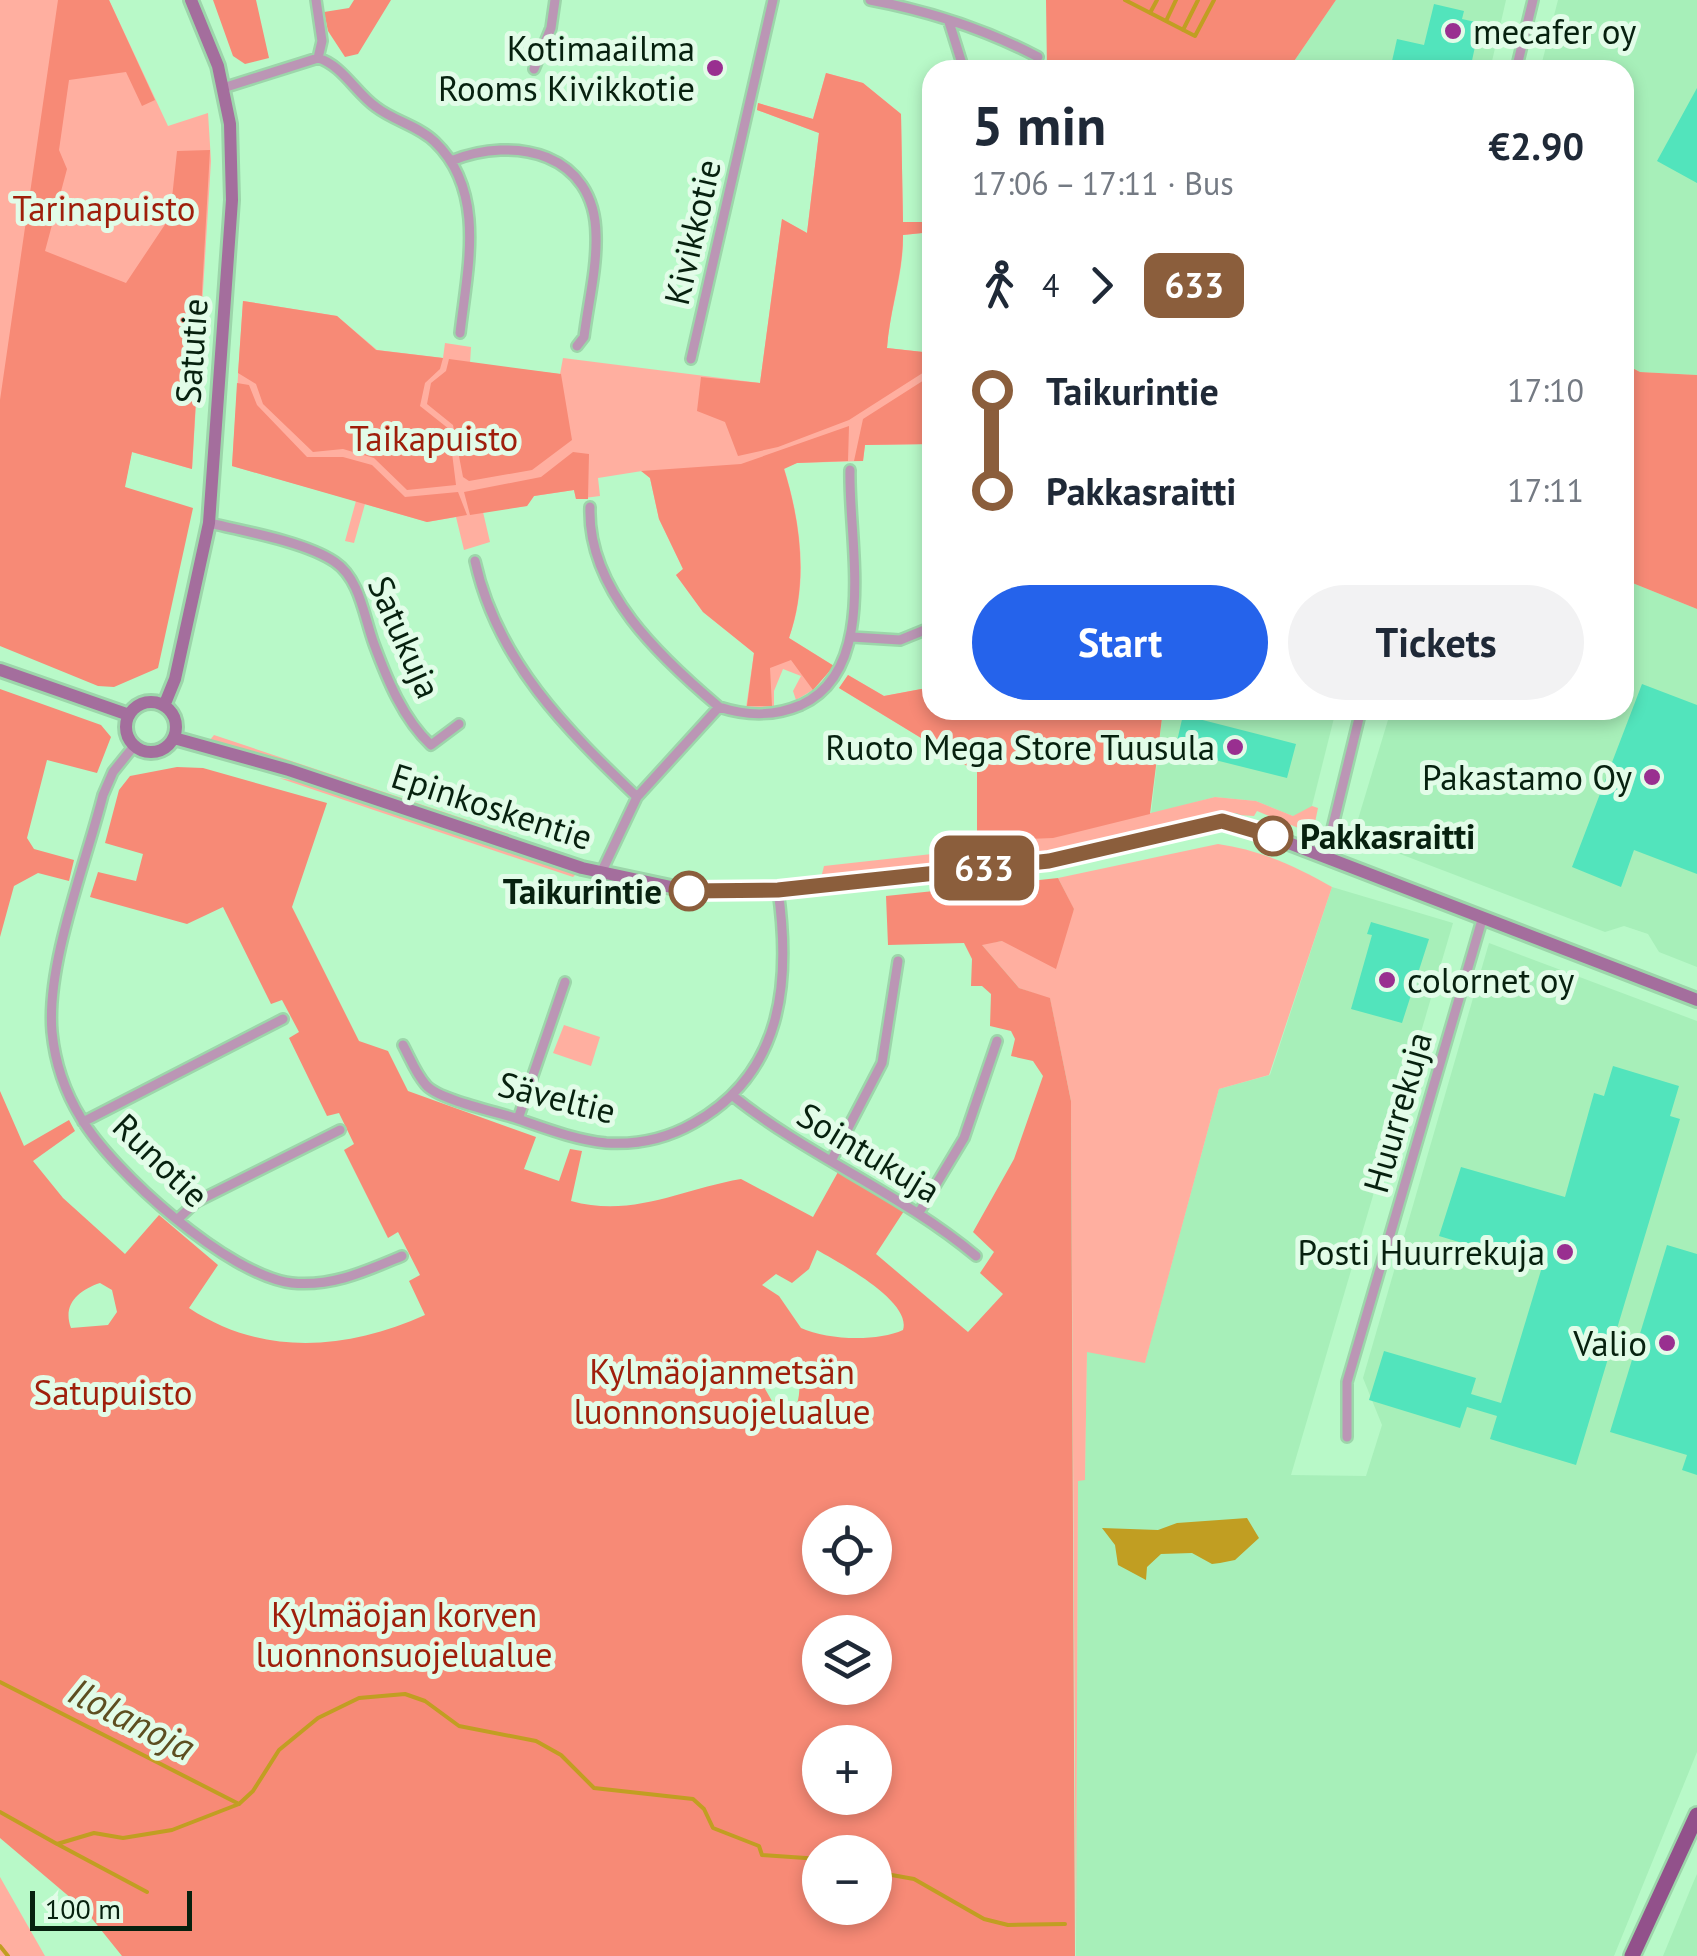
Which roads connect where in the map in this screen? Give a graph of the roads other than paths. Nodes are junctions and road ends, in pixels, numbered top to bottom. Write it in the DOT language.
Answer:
graph roads {
  1 [pos="191,0"];
  2 [pos="316,0"];
  3 [pos="554,0"];
  4 [pos="773,0"];
  5 [pos="870,0"];
  6 [pos="1533,0"];
  7 [pos="949,22"];
  8 [pos="1038,57"];
  9 [pos="318,58"];
  10 [pos="961,60"];
  11 [pos="1518,60"];
  12 [pos="534,68"];
  13 [pos="223,88"];
  14 [pos="451,160"];
  15 [pos="460,332"];
  16 [pos="577,346"];
  17 [pos="691,359"];
  18 [pos="850,470"];
  19 [pos="590,508"];
  20 [pos="209,523"];
  21 [pos="476,561"];
  22 [pos="922,631"];
  23 [pos="852,637"];
  24 [pos="0,670"];
  25 [pos="164,706"];
  26 [pos="719,707"];
  27 [pos="129,716"];
  28 [pos="1360,720"];
  29 [pos="459,724"];
  30 [pos="174,738"];
  31 [pos="134,746"];
  32 [pos="637,797"];
  33 [pos="1325,858"];
  34 [pos="601,874"];
  35 [pos="778,890"];
  36 [pos="1482,920"];
  37 [pos="898,961"];
  38 [pos="564,982"];
  39 [pos="1697,1000"];
  40 [pos="284,1019"];
  41 [pos="998,1040"];
  42 [pos="403,1045"];
  43 [pos="733,1096"];
  44 [pos="518,1119"];
  45 [pos="83,1122"];
  46 [pos="340,1130"];
  47 [pos="832,1159"];
  48 [pos="920,1211"];
  49 [pos="179,1218"];
  50 [pos="402,1256"];
  51 [pos="976,1256"];
  52 [pos="1347,1437"];
  53 [pos="1697,1816"];
  54 [pos="1632,1956"];
  1 -- 13 [label="street, Satutie"];
  2 -- 9 [label="street"];
  3 -- 12 [label="street"];
  4 -- 17 [label="street, Kivikkotie"];
  5 -- 7 [label="street"];
  6 -- 11 [label="street"];
  7 -- 8 [label="street"];
  7 -- 10 [label="street"];
  9 -- 13 [label="street"];
  9 -- 14 [label="street"];
  13 -- 20 [label="street, Satutie"];
  14 -- 15 [label="street"];
  14 -- 16 [label="street"];
  18 -- 23 [label="street"];
  19 -- 26 [label="street"];
  20 -- 25 [label="street, Satutie"];
  20 -- 29 [label="street, Satukuja"];
  21 -- 32 [label="street"];
  22 -- 23 [label="street"];
  23 -- 26 [label="street"];
  24 -- 27 [label="street"];
  25 -- 27 [label="street"];
  25 -- 30 [label="street"];
  26 -- 32 [label="street"];
  27 -- 31 [label="street"];
  28 -- 33 [label="street"];
  30 -- 31 [label="street, Epinkoskentie"];
  30 -- 34 [label="street, Epinkoskentie"];
  31 -- 45 [label="street, Runotie"];
  32 -- 34 [label="street"];
  33 -- 35 [label="street, Epinkoskentie"];
  33 -- 36 [label="street"];
  34 -- 35 [label="street, Epinkoskentie"];
  35 -- 43 [label="street, Säveltie"];
  36 -- 39 [label="street"];
  36 -- 52 [label="street, Huurrekuja"];
  37 -- 47 [label="street"];
  38 -- 44 [label="street"];
  40 -- 45 [label="street"];
  41 -- 48 [label="street"];
  42 -- 44 [label="street, Säveltie"];
  43 -- 44 [label="street, Säveltie"];
  43 -- 47 [label="street, Sointukuja"];
  45 -- 49 [label="street, Runotie"];
  46 -- 49 [label="street"];
  47 -- 48 [label="street, Sointukuja"];
  48 -- 51 [label="street, Sointukuja"];
  49 -- 50 [label="street, Runotie"];
  53 -- 54 [label="main road"];
}
